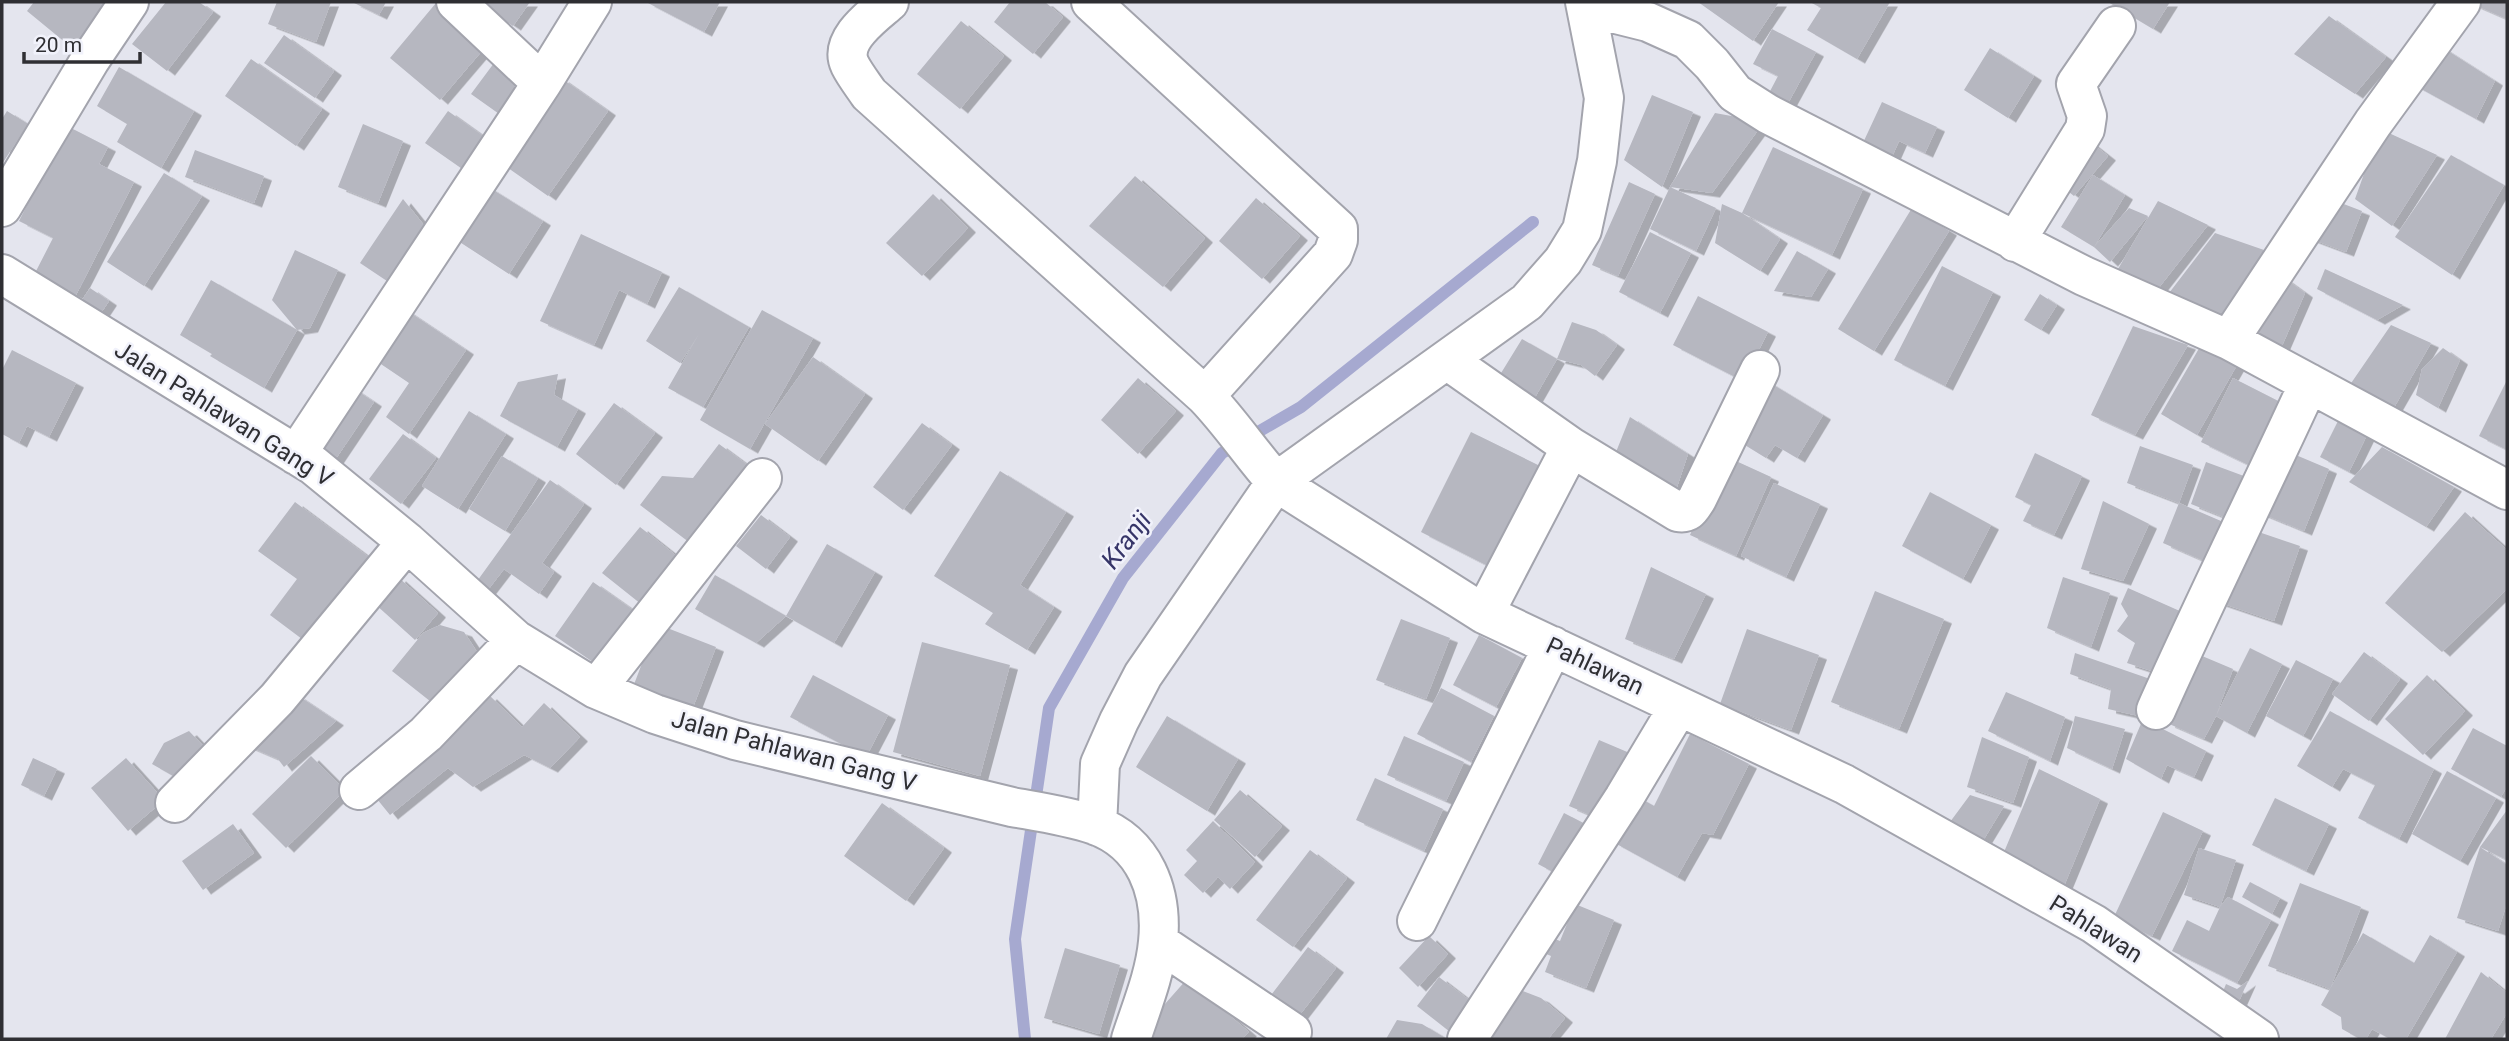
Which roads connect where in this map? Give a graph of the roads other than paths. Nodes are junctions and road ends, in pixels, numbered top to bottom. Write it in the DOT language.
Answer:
graph roads {
  1 [pos="129,2"];
  2 [pos="456,2"];
  3 [pos="592,2"];
  4 [pos="889,2"];
  5 [pos="1091,2"];
  6 [pos="2461,2"];
  7 [pos="1586,4"];
  8 [pos="2116,26"];
  9 [pos="542,83"];
  10 [pos="2,207"];
  11 [pos="2015,242"];
  12 [pos="2,274"];
  13 [pos="2230,340"];
  14 [pos="1447,360"];
  15 [pos="1760,370"];
  16 [pos="2309,383"];
  17 [pos="1215,406"];
  18 [pos="1571,447"];
  19 [pos="296,455"];
  20 [pos="1265,471"];
  21 [pos="762,478"];
  22 [pos="2507,490"];
  23 [pos="407,542"];
  24 [pos="1484,614"];
  25 [pos="516,640"];
  26 [pos="1553,646"];
  27 [pos="596,689"];
  28 [pos="1679,706"];
  29 [pos="2156,710"];
  30 [pos="359,790"];
  31 [pos="175,803"];
  32 [pos="1097,826"];
  33 [pos="1417,920"];
  34 [pos="1158,942"];
  35 [pos="1292,1032"];
  36 [pos="1131,1039"];
  37 [pos="1467,1039"];
  38 [pos="2259,1039"];
  1 -- 10 [label="street"];
  2 -- 9 [label="street"];
  3 -- 9 [label="street"];
  4 -- 17 [label="street"];
  5 -- 17 [label="street"];
  6 -- 13 [label="street"];
  7 -- 11 [label="street"];
  7 -- 14 [label="street"];
  8 -- 11 [label="street"];
  9 -- 19 [label="street"];
  11 -- 13 [label="street"];
  12 -- 19 [label="street, Jalan Pahlawan Gang V"];
  13 -- 16 [label="street"];
  14 -- 18 [label="street"];
  14 -- 20 [label="street"];
  15 -- 18 [label="street"];
  16 -- 22 [label="street"];
  16 -- 29 [label="street"];
  17 -- 20 [label="street"];
  18 -- 24 [label="street"];
  19 -- 23 [label="street, Jalan Pahlawan Gang V"];
  20 -- 24 [label="street, Pahlawan"];
  20 -- 32 [label="street"];
  21 -- 27 [label="street"];
  23 -- 25 [label="street, Jalan Pahlawan Gang V"];
  23 -- 31 [label="street"];
  24 -- 26 [label="street, Pahlawan"];
  25 -- 27 [label="street, Jalan Pahlawan Gang V"];
  25 -- 30 [label="street"];
  26 -- 28 [label="street, Pahlawan"];
  26 -- 33 [label="street"];
  27 -- 32 [label="street, Jalan Pahlawan Gang V"];
  28 -- 37 [label="street"];
  28 -- 38 [label="street, Pahlawan"];
  32 -- 34 [label="street, Jalan Pahlawan Gang V"];
  34 -- 35 [label="street"];
  34 -- 36 [label="street, Jalan Pahlawan Gang V"];
}
